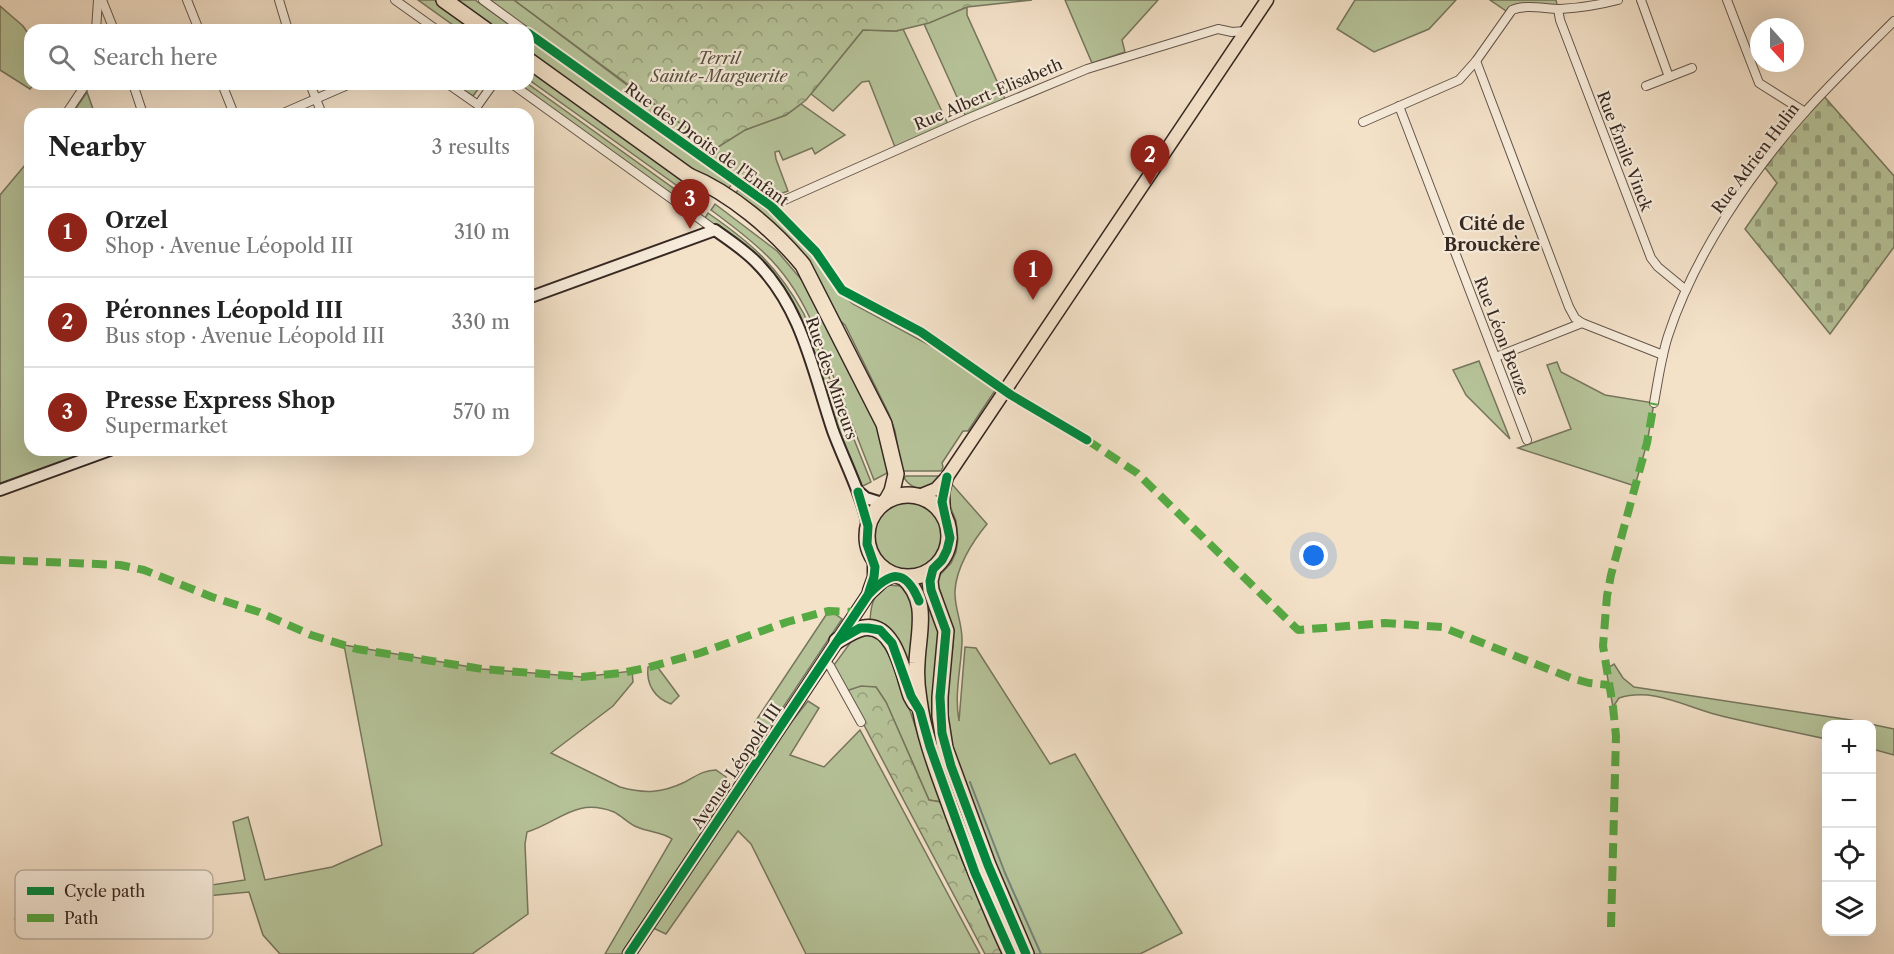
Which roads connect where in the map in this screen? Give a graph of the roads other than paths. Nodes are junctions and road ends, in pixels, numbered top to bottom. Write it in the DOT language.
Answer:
graph roads {
  1 [pos="100,0"];
  2 [pos="187,0"];
  3 [pos="279,0"];
  4 [pos="395,0"];
  5 [pos="444,0"];
  6 [pos="483,0"];
  7 [pos="1267,0"];
  8 [pos="1618,0"];
  9 [pos="1641,0"];
  10 [pos="1727,0"];
  11 [pos="1558,9"];
  12 [pos="1894,21"];
  13 [pos="97,24"];
  14 [pos="111,24"];
  15 [pos="197,24"];
  16 [pos="286,24"];
  17 [pos="426,24"];
  18 [pos="478,24"];
  19 [pos="516,24"];
  20 [pos="1224,30"];
  21 [pos="1247,30"];
  22 [pos="534,37"];
  23 [pos="1233,51"];
  24 [pos="1476,61"];
  25 [pos="534,64"];
  26 [pos="1692,68"];
  27 [pos="1669,77"];
  28 [pos="1646,86"];
  29 [pos="82,90"];
  30 [pos="135,90"];
  31 [pos="224,90"];
  32 [pos="312,90"];
  33 [pos="336,90"];
  34 [pos="455,90"];
  35 [pos="489,90"];
  36 [pos="520,90"];
  37 [pos="316,99"];
  38 [pos="1399,106"];
  39 [pos="70,108"];
  40 [pos="141,108"];
  41 [pos="232,108"];
  42 [pos="295,108"];
  43 [pos="320,108"];
  44 [pos="475,108"];
  45 [pos="477,108"];
  46 [pos="1805,112"];
  47 [pos="1363,122"];
  48 [pos="771,206"];
  49 [pos="715,230"];
  50 [pos="1686,290"];
  51 [pos="534,296"];
  52 [pos="1582,322"];
  53 [pos="1663,356"];
  54 [pos="1496,357"];
  55 [pos="1005,391"];
  56 [pos="1654,403"];
  57 [pos="1087,440"];
  58 [pos="1527,440"];
  59 [pos="94,456"];
  60 [pos="896,474"];
  61 [pos="947,477"];
  62 [pos="0,490"];
  63 [pos="858,492"];
  64 [pos="916,495"];
  65 [pos="885,501"];
  66 [pos="944,514"];
  67 [pos="868,526"];
  68 [pos="874,560"];
  69 [pos="933,569"];
  70 [pos="899,576"];
  71 [pos="868,595"];
  72 [pos="837,641"];
  73 [pos="824,660"];
  74 [pos="920,711"];
  75 [pos="861,722"];
  76 [pos="629,954"];
  77 [pos="1011,954"];
  78 [pos="1026,954"];
  1 -- 13 [label="street"];
  1 -- 14 [label="street"];
  2 -- 15 [label="street"];
  3 -- 16 [label="street"];
  4 -- 17 [label="street"];
  5 -- 18 [label="highway"];
  6 -- 19 [label="street, Rue des Droits de l'Enfant"];
  7 -- 21 [label="main road"];
  8 -- 11 [label="street"];
  9 -- 27 [label="street"];
  10 -- 46 [label="street"];
  11 -- 24 [label="street"];
  11 -- 50 [label="street, Rue Émile Vinck"];
  12 -- 46 [label="street, Rue Adrien Hulin"];
  20 -- 21 [label="street, Rue Albert-Elisabeth"];
  20 -- 23 [label="street"];
  20 -- 48 [label="street, Rue Albert-Elisabeth"];
  21 -- 23 [label="main road"];
  22 -- 48 [label="street, Rue des Droits de l'Enfant"];
  23 -- 55 [label="main road"];
  24 -- 38 [label="street"];
  24 -- 52 [label="street"];
  25 -- 60 [label="highway"];
  26 -- 27 [label="street"];
  27 -- 28 [label="street"];
  29 -- 39 [label="street"];
  30 -- 40 [label="street"];
  31 -- 41 [label="street"];
  32 -- 37 [label="street"];
  33 -- 37 [label="street"];
  34 -- 44 [label="street"];
  35 -- 45 [label="street"];
  36 -- 49 [label="street, Rue des Mineurs"];
  37 -- 42 [label="street"];
  37 -- 43 [label="street"];
  38 -- 47 [label="street"];
  38 -- 54 [label="street, Rue Léon Beuze"];
  46 -- 50 [label="street, Rue Adrien Hulin"];
  48 -- 55 [label="street, Rue des Droits de l'Enfant"];
  49 -- 51 [label="street"];
  49 -- 63 [label="street, Rue des Mineurs"];
  50 -- 53 [label="street, Rue Adrien Hulin"];
  52 -- 53 [label="street"];
  52 -- 54 [label="street"];
  53 -- 56 [label="street, Rue Adrien Hulin"];
  54 -- 58 [label="street, Rue Léon Beuze"];
  55 -- 57 [label="street, Rue des Droits de l'Enfant"];
  55 -- 61 [label="main road"];
  59 -- 62 [label="street"];
  60 -- 64 [label="highway"];
  60 -- 65 [label="highway"];
  61 -- 64 [label="main road"];
  61 -- 66 [label="main road"];
  63 -- 65 [label="street"];
  63 -- 67 [label="street, Rue des Mineurs"];
  64 -- 65 [label="highway"];
  64 -- 66 [label="highway"];
  65 -- 67 [label="highway"];
  66 -- 69 [label="highway"];
  67 -- 68 [label="highway"];
  68 -- 70 [label="highway"];
  68 -- 71 [label="main road, Avenue Léopold III"];
  69 -- 70 [label="highway"];
  69 -- 78 [label="highway"];
  70 -- 71 [label="main road, Avenue Léopold III"];
  70 -- 74 [label="highway"];
  71 -- 72 [label="main road, Avenue Léopold III"];
  72 -- 73 [label="main road, Avenue Léopold III"];
  72 -- 74 [label="highway"];
  73 -- 75 [label="street"];
  73 -- 76 [label="main road, Avenue Léopold III"];
  74 -- 77 [label="highway"];
}
